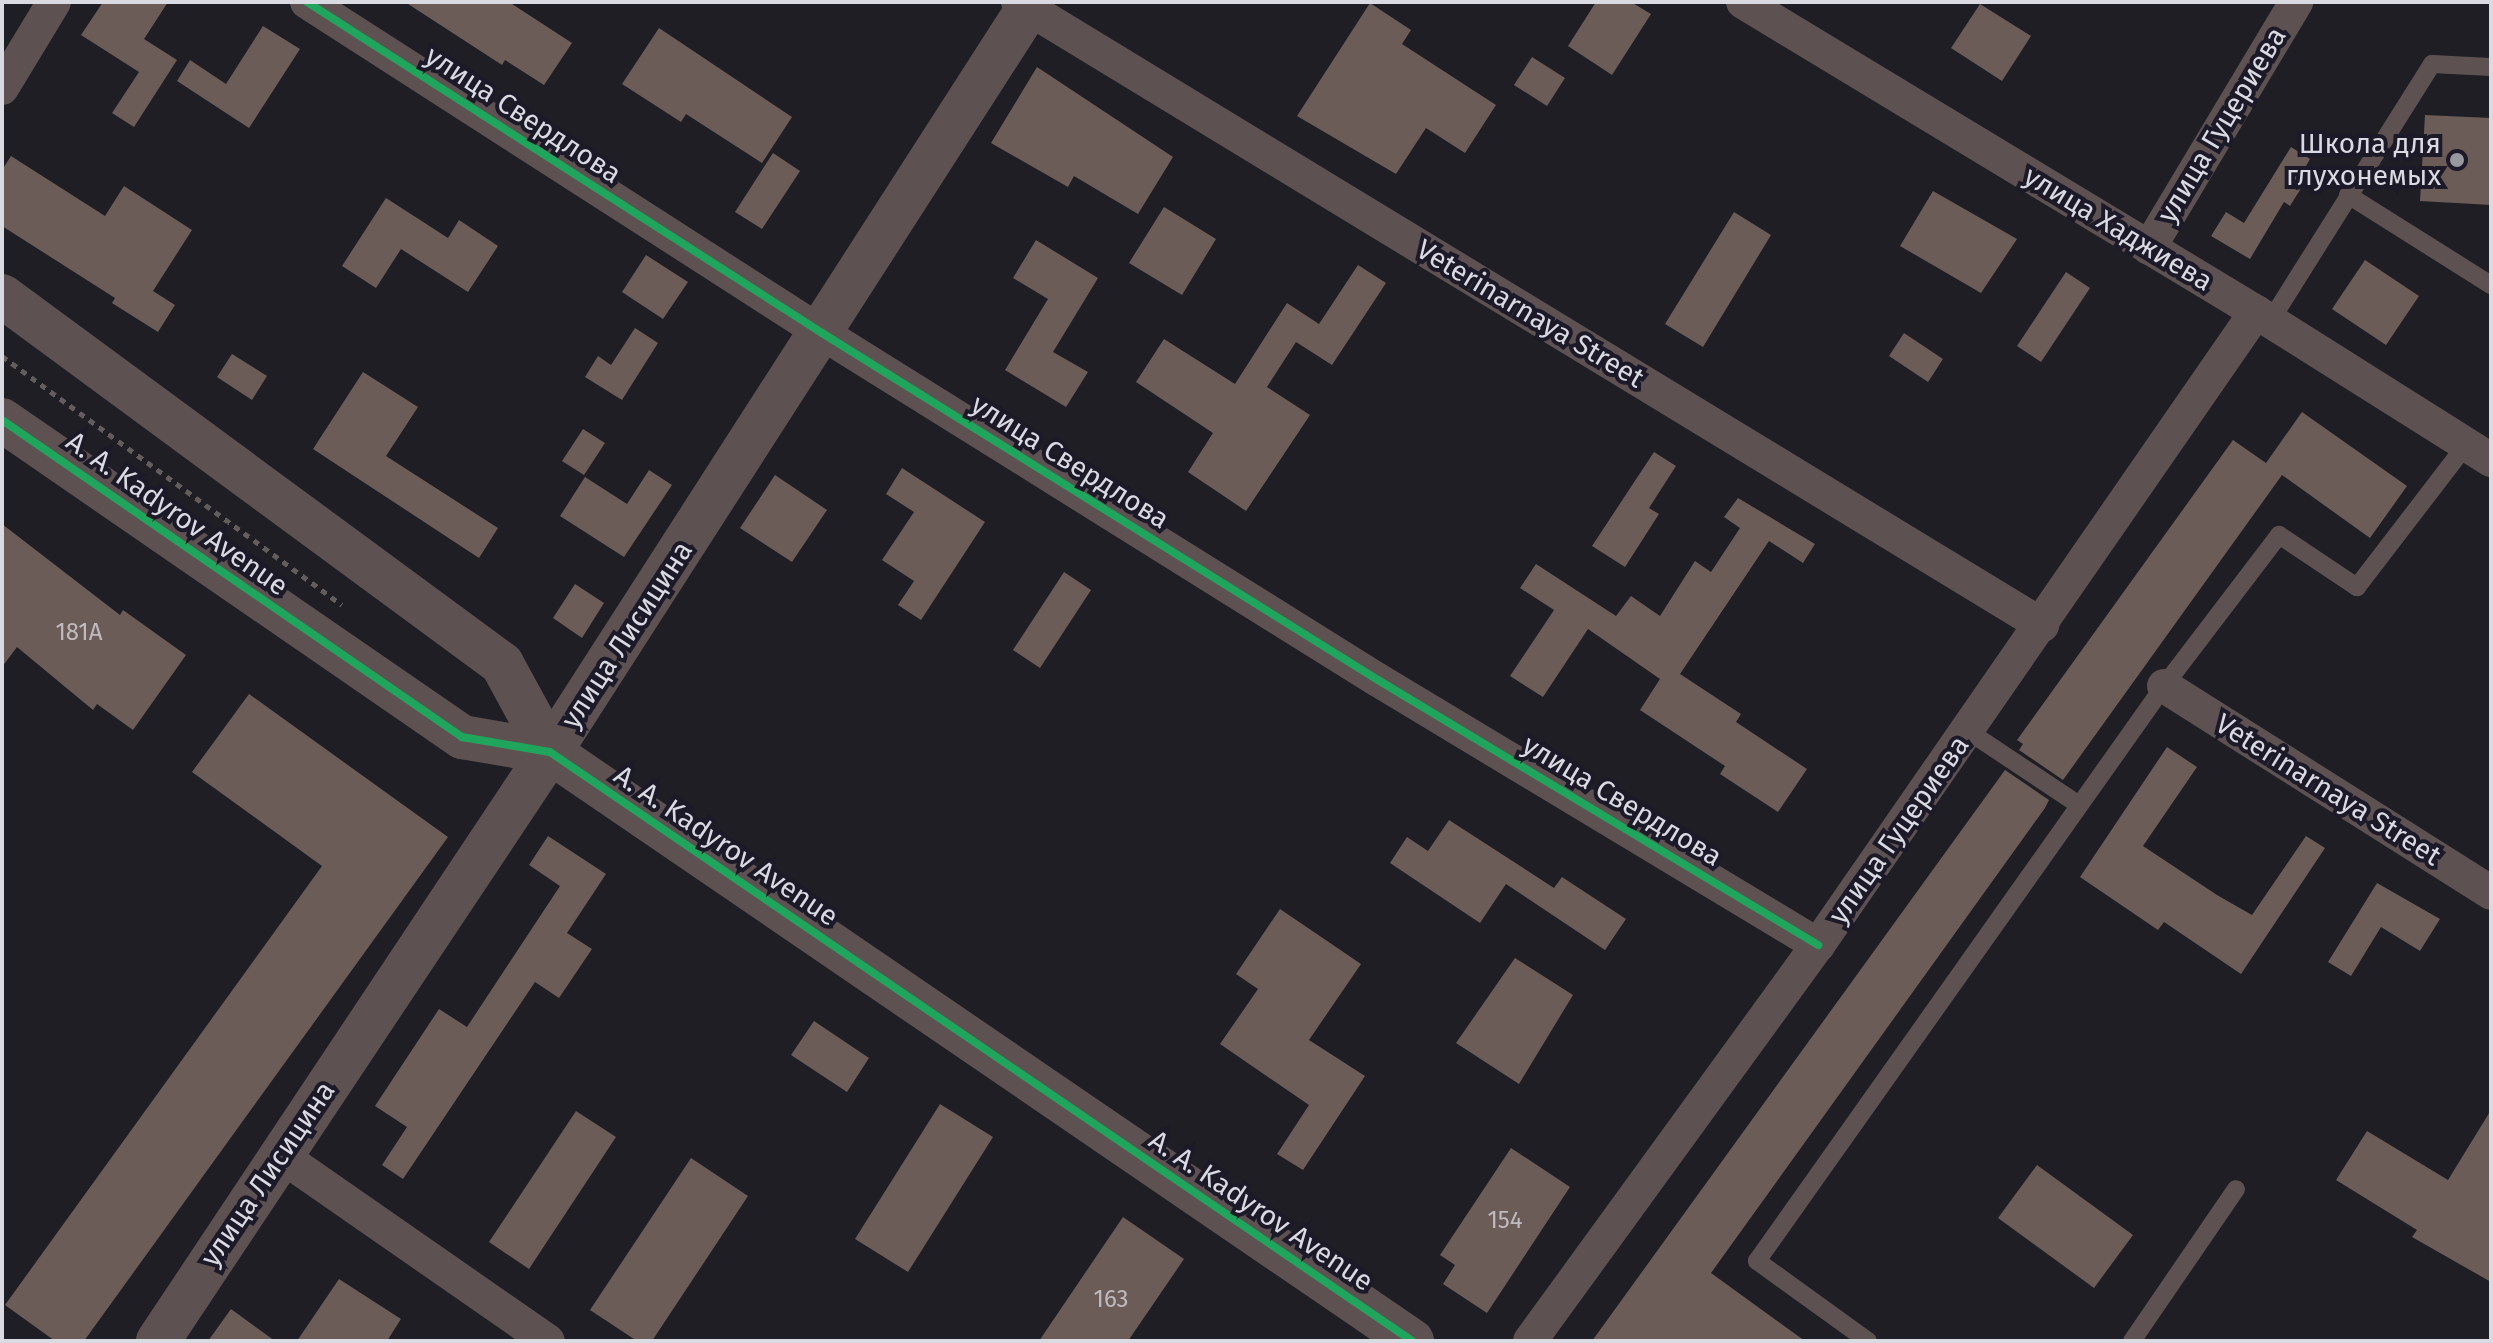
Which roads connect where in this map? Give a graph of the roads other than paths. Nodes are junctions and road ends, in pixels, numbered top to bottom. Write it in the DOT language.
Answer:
graph roads {
  1 [pos="54,2"];
  2 [pos="307,2"];
  3 [pos="1743,2"];
  4 [pos="2296,2"];
  5 [pos="1026,4"];
  6 [pos="2491,67"];
  7 [pos="2,88"];
  8 [pos="2348,195"];
  9 [pos="2149,248"];
  10 [pos="2491,285"];
  11 [pos="2,296"];
  12 [pos="2262,317"];
  13 [pos="822,333"];
  14 [pos="2,420"];
  15 [pos="2478,452"];
  16 [pos="2042,625"];
  17 [pos="2164,686"];
  18 [pos="1968,731"];
  19 [pos="550,752"];
  20 [pos="2079,805"];
  21 [pos="2491,893"];
  22 [pos="1818,945"];
  23 [pos="280,1155"];
  24 [pos="2236,1189"];
  25 [pos="158,1341"];
  26 [pos="548,1341"];
  27 [pos="1412,1341"];
  28 [pos="1530,1341"];
  29 [pos="1868,1341"];
  30 [pos="2132,1341"];
  1 -- 7 [label="street"];
  2 -- 13 [label="street, улица Свердлова"];
  3 -- 9 [label="street, улица Хаджиева"];
  4 -- 9 [label="street, улица Гуцериева"];
  5 -- 13 [label="street, улица Лисицина"];
  5 -- 16 [label="street, Veterinarnaya Street"];
  6 -- 8 [label="lane"];
  8 -- 10 [label="lane"];
  8 -- 12 [label="lane"];
  9 -- 12 [label="street, улица Хаджиева"];
  11 -- 19 [label="street, A. A. Kadyrov Avenue"];
  12 -- 15 [label="street, улица Хаджиева"];
  12 -- 16 [label="street, улица Гуцериева"];
  13 -- 19 [label="street, улица Лисицина"];
  13 -- 22 [label="street, улица Свердлова"];
  14 -- 19 [label="street, A. A. Kadyrov Avenue"];
  15 -- 17 [label="lane"];
  16 -- 18 [label="street, улица Гуцериева"];
  17 -- 20 [label="lane"];
  17 -- 21 [label="street, Veterinarnaya Street"];
  18 -- 20 [label="lane"];
  18 -- 22 [label="street, улица Гуцериева"];
  19 -- 23 [label="street, улица Лисицина"];
  19 -- 27 [label="street, A. A. Kadyrov Avenue"];
  20 -- 29 [label="lane"];
  22 -- 28 [label="street, улица Гуцериева"];
  23 -- 25 [label="street, улица Лисицина"];
  23 -- 26 [label="street"];
  24 -- 30 [label="lane"];
}
